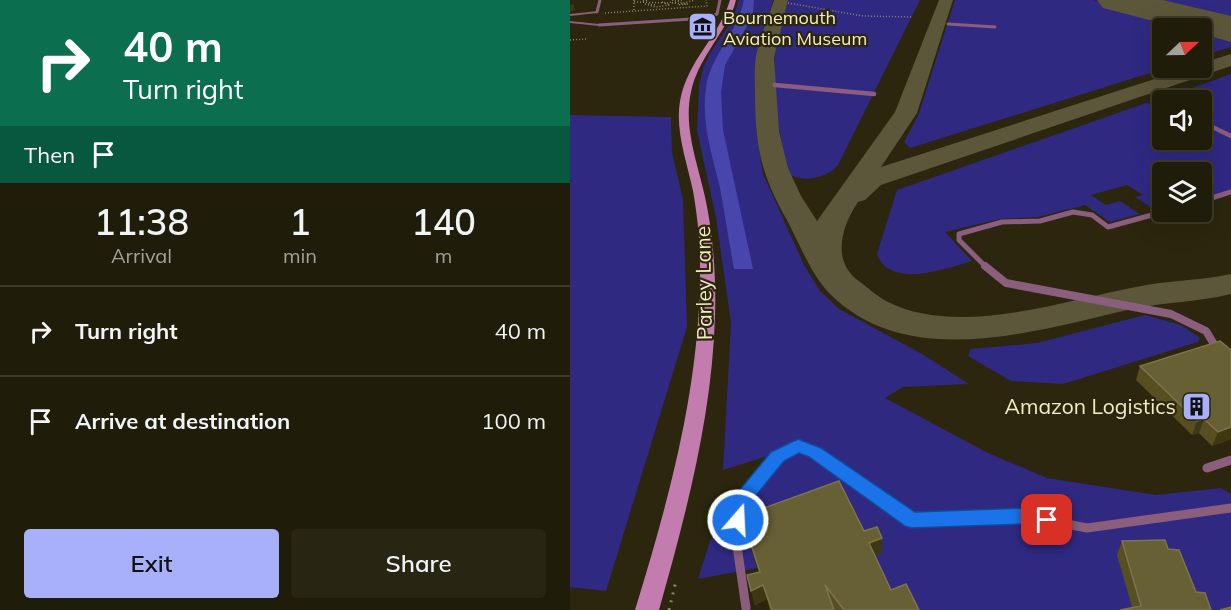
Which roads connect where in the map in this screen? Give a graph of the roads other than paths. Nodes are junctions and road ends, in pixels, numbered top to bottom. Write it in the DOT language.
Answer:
graph roads {
  1 [pos="600,0"];
  2 [pos="720,0"];
  3 [pos="733,0"];
  4 [pos="596,13"];
  5 [pos="570,15"];
  6 [pos="570,22"];
  7 [pos="948,24"];
  8 [pos="599,25"];
  9 [pos="995,27"];
  10 [pos="775,85"];
  11 [pos="874,94"];
  12 [pos="1212,127"];
  13 [pos="1231,136"];
  14 [pos="1231,192"];
  15 [pos="1212,198"];
  16 [pos="1152,215"];
  17 [pos="1231,360"];
  18 [pos="1231,460"];
  19 [pos="1207,468"];
  20 [pos="1231,508"];
  21 [pos="746,608"];
  22 [pos="647,610"];
  1 -- 4 [label="lane"];
  2 -- 8 [label="lane"];
  3 -- 22 [label="main road, Parley Lane"];
  4 -- 5 [label="street"];
  6 -- 8 [label="street"];
  7 -- 9 [label="lane"];
  10 -- 11 [label="lane"];
  12 -- 13 [label="lane"];
  14 -- 15 [label="lane"];
  16 -- 17 [label="lane"];
  18 -- 19 [label="lane"];
  20 -- 21 [label="lane"];
}
